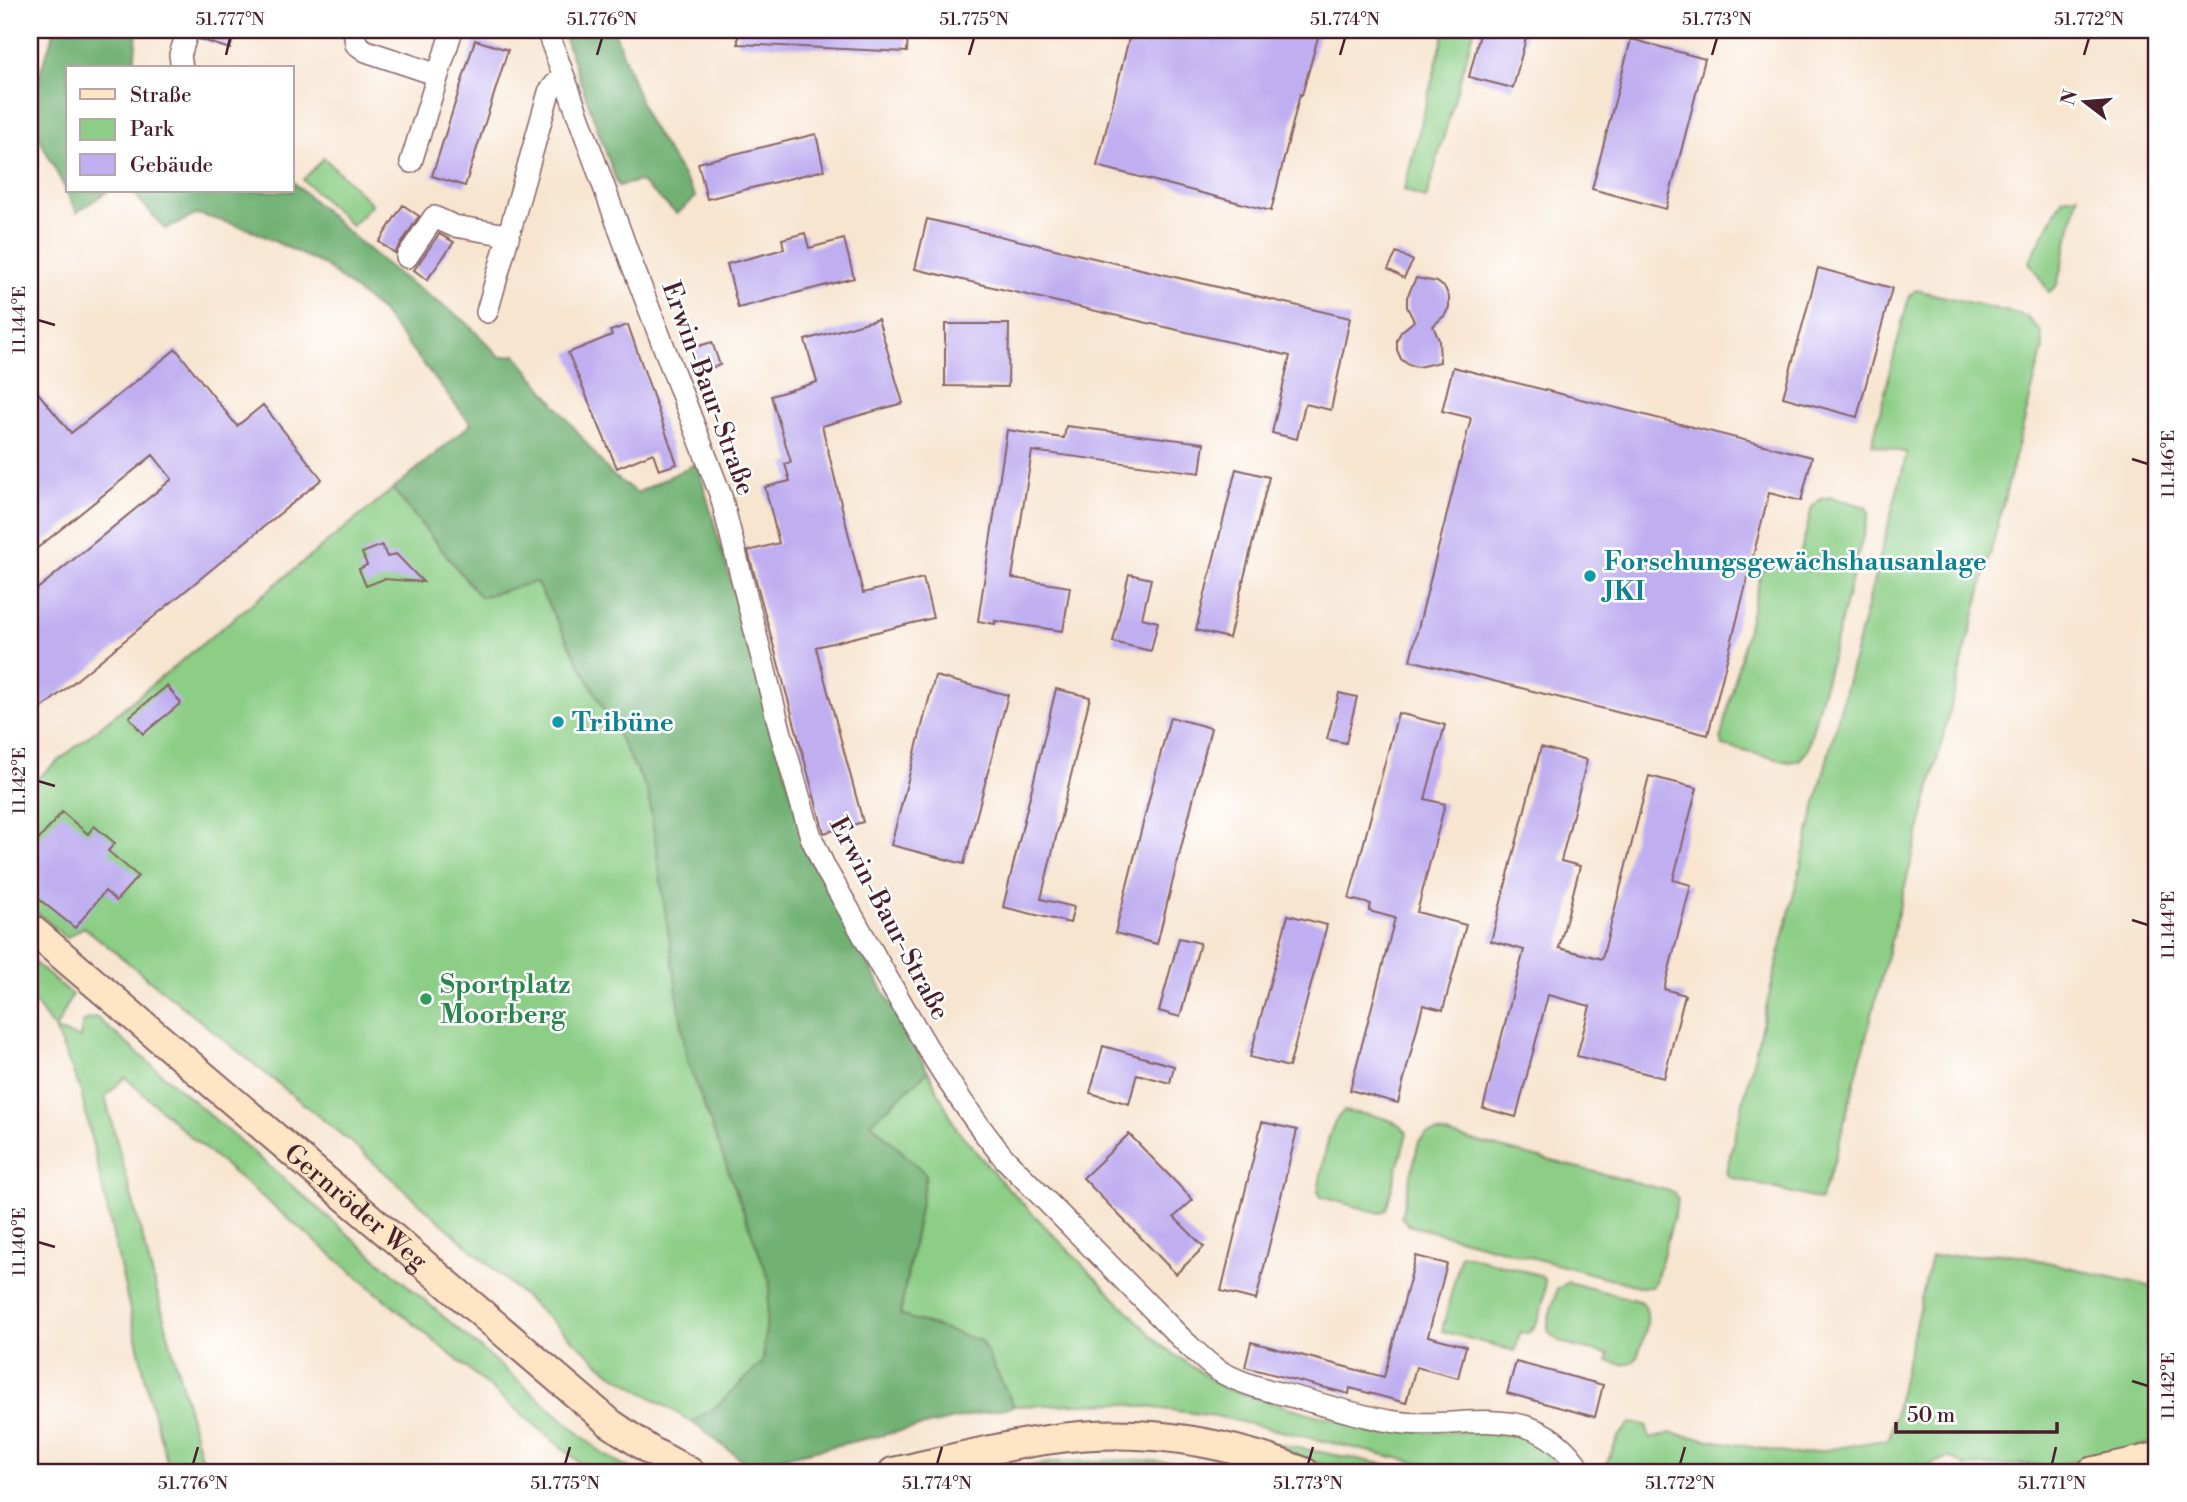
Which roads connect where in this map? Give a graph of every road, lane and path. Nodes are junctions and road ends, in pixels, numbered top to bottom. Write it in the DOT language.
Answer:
graph roads {
  1 [pos="188,30"];
  2 [pos="354,30"];
  3 [pos="452,30"];
  4 [pos="547,30"];
  5 [pos="182,66"];
  6 [pos="438,75"];
  7 [pos="563,75"];
  8 [pos="411,162"];
  9 [pos="509,235"];
  10 [pos="407,257"];
  11 [pos="487,312"];
  12 [pos="30,928"];
  13 [pos="2157,1457"];
  14 [pos="690,1472"];
  15 [pos="893,1472"];
  16 [pos="1304,1472"];
  17 [pos="1582,1472"];
  18 [pos="2091,1472"];
  1 -- 5 [label="street"];
  2 -- 6 [label="street"];
  3 -- 6 [label="street"];
  4 -- 7 [label="street, Erwin-Baur-Straße"];
  6 -- 8 [label="street"];
  7 -- 9 [label="street"];
  7 -- 17 [label="street, Erwin-Baur-Straße"];
  9 -- 10 [label="street"];
  9 -- 11 [label="street"];
  12 -- 14 [label="main road, Gernröder Weg"];
  13 -- 18 [label="main road"];
  15 -- 16 [label="main road"];
}
